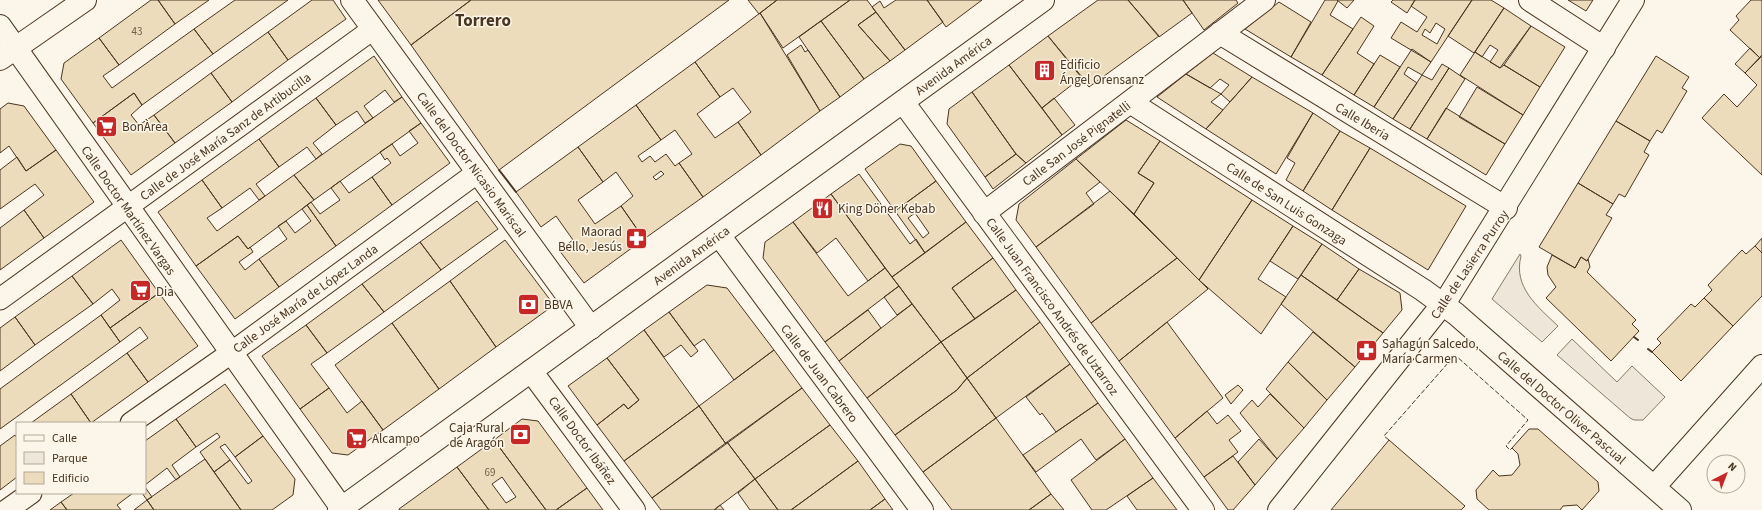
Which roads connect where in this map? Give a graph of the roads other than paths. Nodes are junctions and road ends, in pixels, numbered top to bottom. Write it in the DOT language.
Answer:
graph roads {
  1 [pos="85,0"];
  2 [pos="352,0"];
  3 [pos="1043,0"];
  4 [pos="1264,0"];
  5 [pos="1530,0"];
  6 [pos="1634,0"];
  7 [pos="0,26"];
  8 [pos="373,29"];
  9 [pos="1220,34"];
  10 [pos="1604,48"];
  11 [pos="7,54"];
  12 [pos="903,102"];
  13 [pos="1130,102"];
  14 [pos="478,172"];
  15 [pos="127,207"];
  16 [pos="1506,208"];
  17 [pos="984,213"];
  18 [pos="719,235"];
  19 [pos="0,299"];
  20 [pos="1443,305"];
  21 [pos="591,328"];
  22 [pos="231,353"];
  23 [pos="1762,366"];
  24 [pos="531,371"];
  25 [pos="132,422"];
  26 [pos="1654,487"];
  27 [pos="30,494"];
  28 [pos="341,509"];
  29 [pos="7,510"];
  30 [pos="634,510"];
  31 [pos="922,510"];
  32 [pos="1203,510"];
  33 [pos="1279,510"];
  34 [pos="1680,510"];
  1 -- 11 [label="street"];
  2 -- 8 [label="street, Calle del Doctor Nicasio Mariscal"];
  3 -- 12 [label="street, Avenida América"];
  4 -- 9 [label="street, Calle San José Pignatelli"];
  5 -- 10 [label="street"];
  6 -- 10 [label="street, Calle de Lasierra Purroy"];
  7 -- 11 [label="street, Calle Doctor Martínez Vargas"];
  8 -- 14 [label="street, Calle del Doctor Nicasio Mariscal"];
  8 -- 15 [label="street, Calle de José María Sanz de Artibucilla"];
  9 -- 13 [label="street, Calle San José Pignatelli"];
  9 -- 16 [label="street, Calle Iberia"];
  10 -- 16 [label="street, Calle de Lasierra Purroy"];
  11 -- 15 [label="street, Calle Doctor Martínez Vargas"];
  12 -- 17 [label="street, Calle Juan Francisco Andrés de Uztarroz"];
  12 -- 18 [label="street, Avenida América"];
  13 -- 17 [label="street, Calle San José Pignatelli"];
  13 -- 20 [label="street, Calle de San Luis Gonzaga"];
  14 -- 21 [label="street, Calle del Doctor Nicasio Mariscal"];
  14 -- 22 [label="street, Calle José María de López Landa"];
  15 -- 19 [label="street, Calle de José María Sanz de Artibucilla"];
  15 -- 22 [label="street, Calle Doctor Martínez Vargas"];
  16 -- 20 [label="street, Calle de Lasierra Purroy"];
  17 -- 32 [label="street, Calle Juan Francisco Andrés de Uztarroz"];
  18 -- 21 [label="street, Avenida América"];
  18 -- 31 [label="street, Calle de Juan Cabrero"];
  20 -- 26 [label="street, Calle del Doctor Oliver Pascual"];
  20 -- 33 [label="street, Calle de Lasierra Purroy"];
  21 -- 24 [label="street, Avenida América"];
  22 -- 25 [label="street, Calle José María de López Landa"];
  22 -- 28 [label="street, Calle Doctor Martínez Vargas"];
  23 -- 26 [label="street"];
  24 -- 28 [label="street, Avenida América"];
  24 -- 30 [label="street, Calle Doctor Ibáñez"];
  26 -- 34 [label="street, Calle del Doctor Oliver Pascual"];
  27 -- 29 [label="street"];
}
